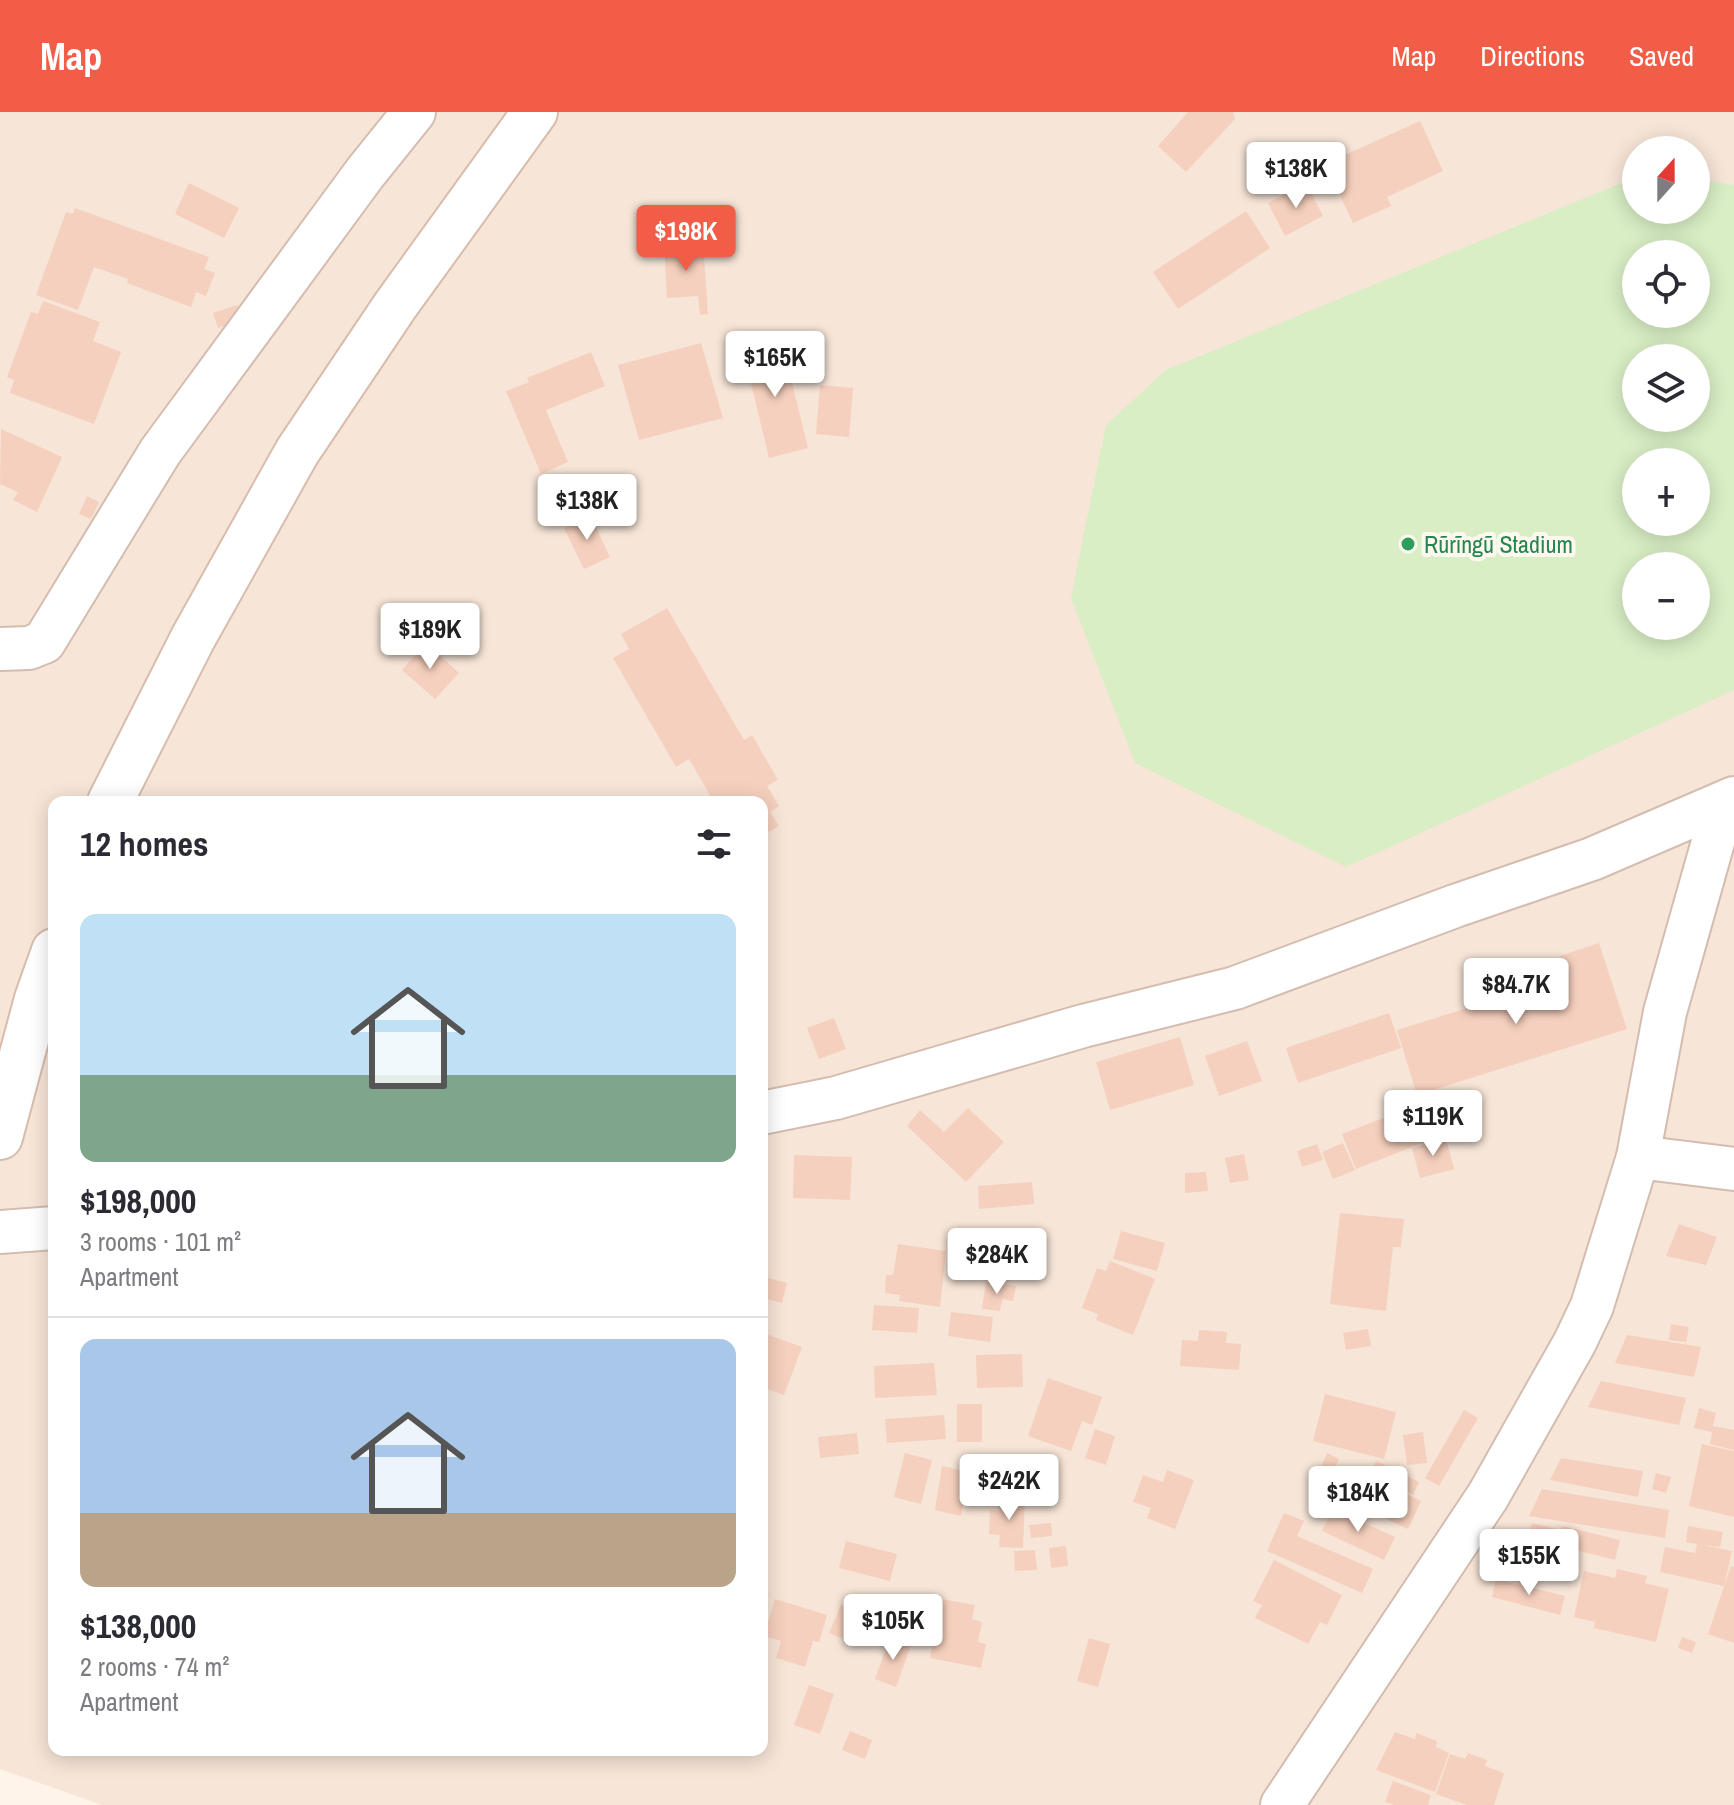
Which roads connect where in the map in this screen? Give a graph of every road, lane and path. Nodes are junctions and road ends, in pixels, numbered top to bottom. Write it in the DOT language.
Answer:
graph roads {
  1 [pos="414,112"];
  2 [pos="535,112"];
  3 [pos="0,649"];
  4 [pos="113,796"];
  5 [pos="1729,800"];
  6 [pos="48,968"];
  7 [pos="768,1112"];
  8 [pos="0,1137"];
  9 [pos="1638,1157"];
  10 [pos="1734,1169"];
  11 [pos="48,1228"];
  12 [pos="0,1232"];
  13 [pos="1282,1805"];
  1 -- 3 [label="street"];
  2 -- 4 [label="main road"];
  5 -- 7 [label="street"];
  5 -- 9 [label="street"];
  6 -- 8 [label="main road"];
  9 -- 10 [label="street"];
  9 -- 13 [label="street"];
  11 -- 12 [label="street"];
}
